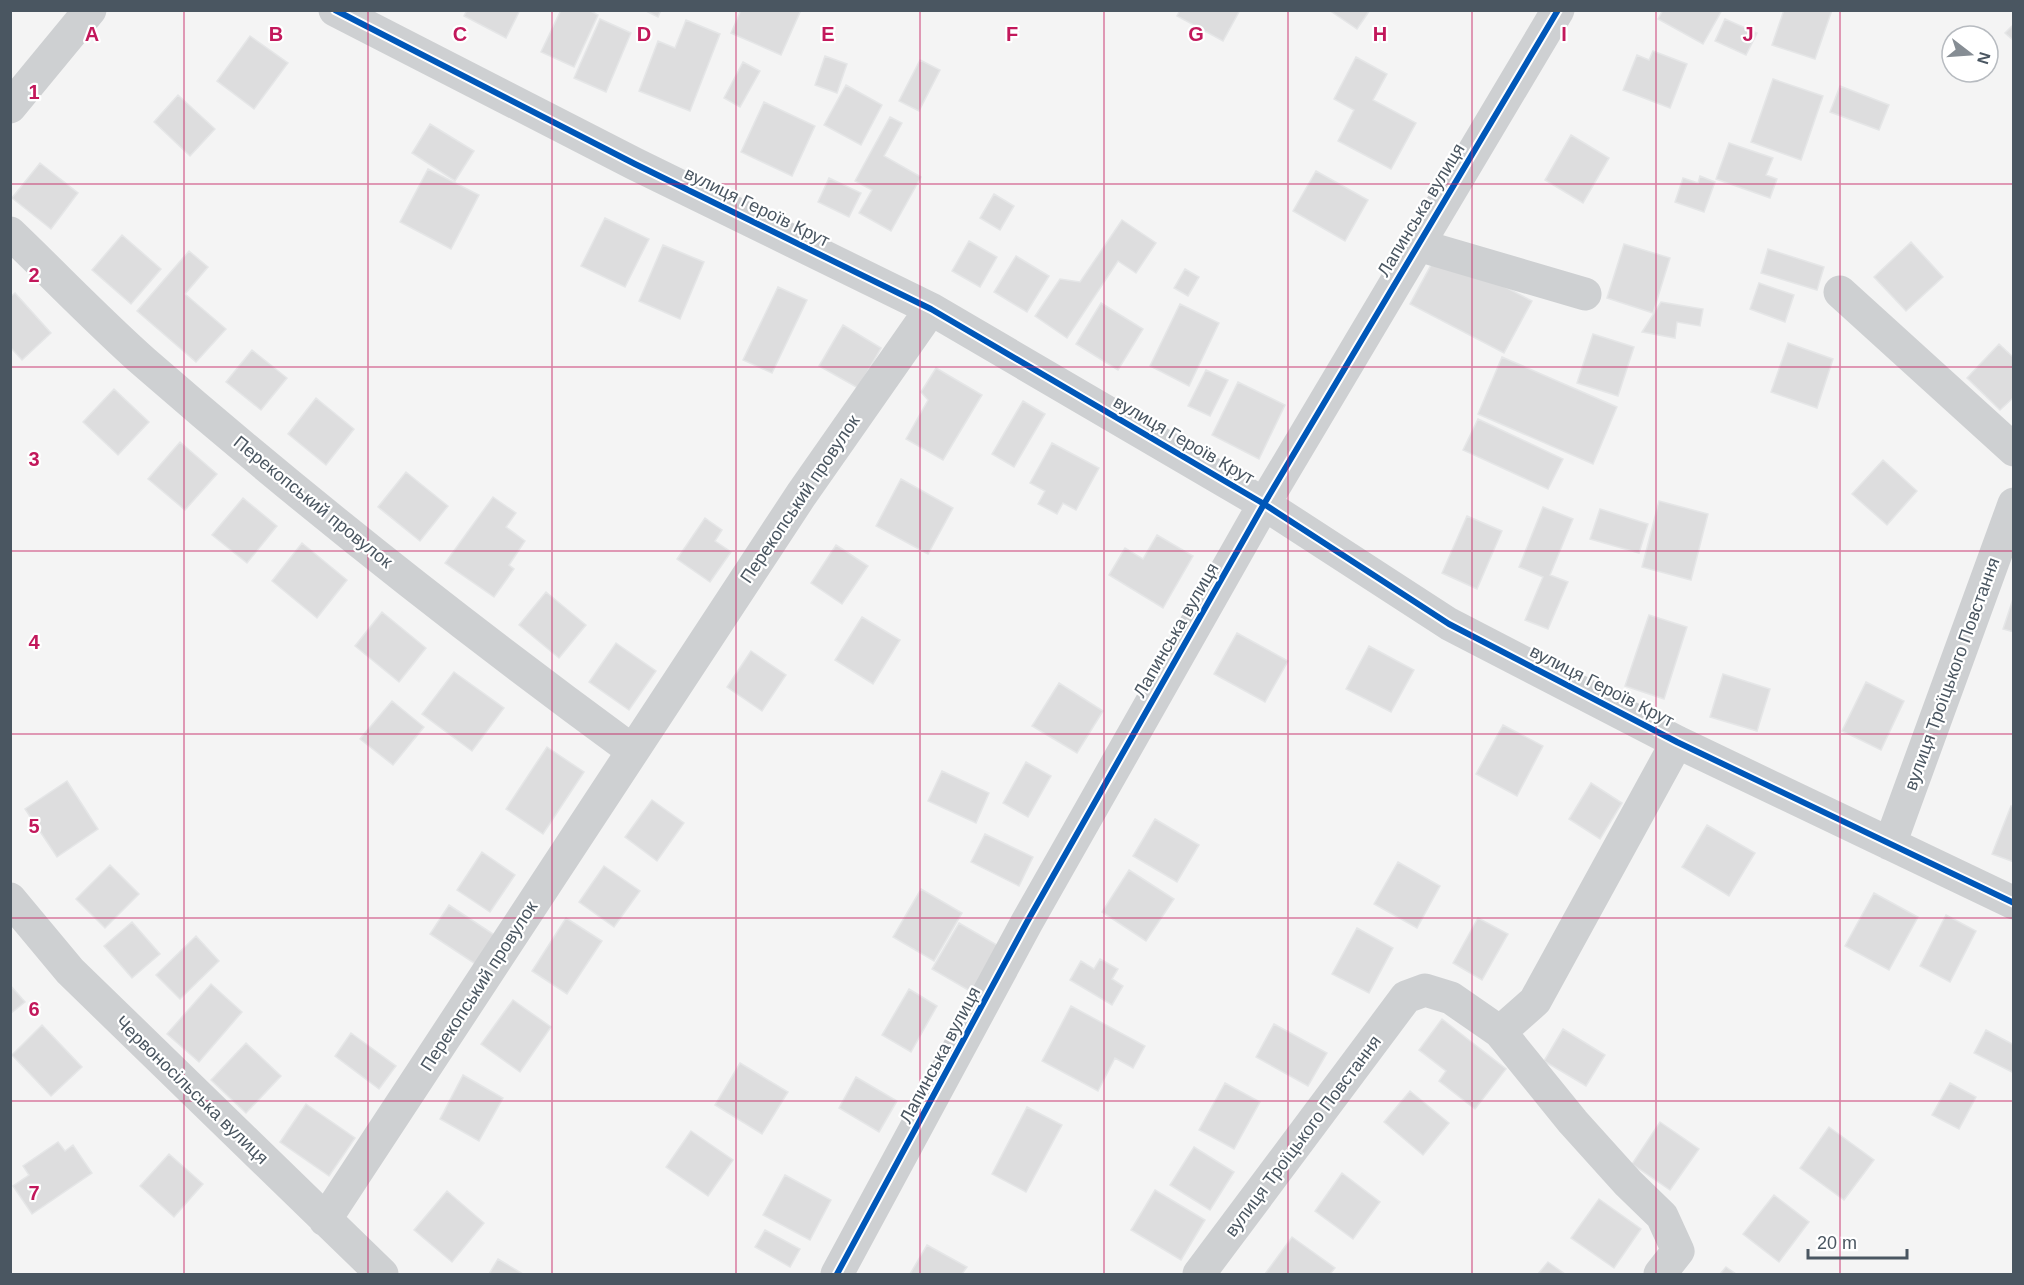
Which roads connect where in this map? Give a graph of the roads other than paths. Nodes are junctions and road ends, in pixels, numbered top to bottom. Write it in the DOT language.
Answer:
graph roads {
  1 [pos="90,10"];
  2 [pos="335,10"];
  3 [pos="1558,10"];
  4 [pos="10,107"];
  5 [pos="10,233"];
  6 [pos="1418,245"];
  7 [pos="1840,292"];
  8 [pos="1585,294"];
  9 [pos="931,309"];
  10 [pos="2013,450"];
  11 [pos="1264,504"];
  12 [pos="2013,504"];
  13 [pos="1677,742"];
  14 [pos="633,751"];
  15 [pos="1890,844"];
  16 [pos="10,899"];
  17 [pos="2013,903"];
  18 [pos="1500,1032"];
  19 [pos="325,1220"];
  20 [pos="1669,1263"];
  21 [pos="382,1275"];
  22 [pos="837,1275"];
  23 [pos="1199,1275"];
  1 -- 4 [label="street"];
  2 -- 9 [label="street, вулиця Героїв Крут"];
  3 -- 6 [label="street, Лапинська вулиця"];
  5 -- 14 [label="street, Перекопський провулок"];
  6 -- 8 [label="street"];
  6 -- 11 [label="street, Лапинська вулиця"];
  7 -- 10 [label="street"];
  9 -- 11 [label="street, вулиця Героїв Крут"];
  9 -- 14 [label="street, Перекопський провулок"];
  11 -- 13 [label="street, вулиця Героїв Крут"];
  11 -- 22 [label="street, Лапинська вулиця"];
  12 -- 15 [label="street, вулиця Троїцького Повстання"];
  13 -- 15 [label="street, вулиця Героїв Крут"];
  13 -- 18 [label="street"];
  14 -- 19 [label="street, Перекопський провулок"];
  15 -- 17 [label="street, вулиця Героїв Крут"];
  16 -- 19 [label="street, Червоносільська вулиця"];
  18 -- 20 [label="street"];
  18 -- 23 [label="street, вулиця Троїцького Повстання"];
  19 -- 21 [label="street, Червоносільська вулиця"];
}
